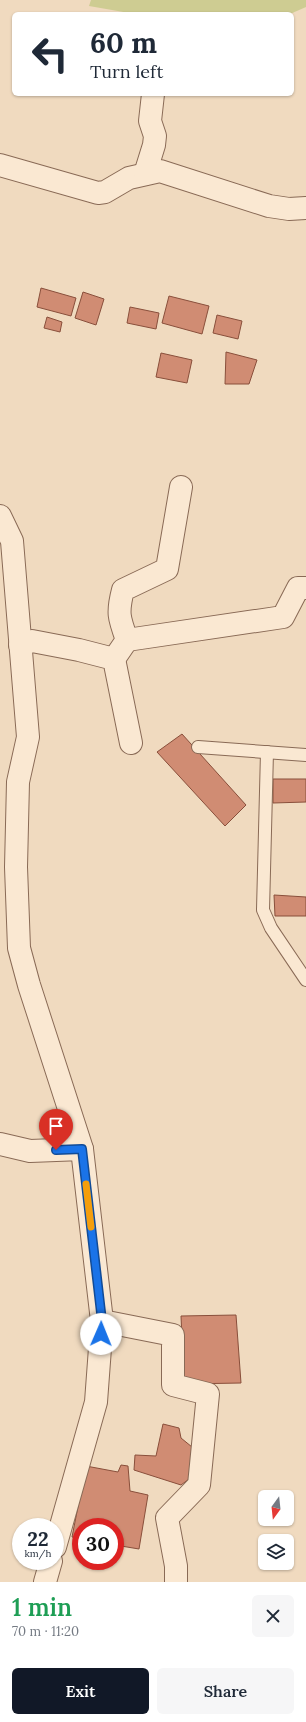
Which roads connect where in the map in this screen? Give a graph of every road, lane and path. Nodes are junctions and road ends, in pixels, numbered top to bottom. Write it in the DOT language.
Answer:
graph roads {
  1 [pos="153,96"];
  2 [pos="0,165"];
  3 [pos="145,174"];
  4 [pos="306,208"];
  5 [pos="181,487"];
  6 [pos="0,516"];
  7 [pos="306,588"];
  8 [pos="127,640"];
  9 [pos="20,645"];
  10 [pos="114,659"];
  11 [pos="131,743"];
  12 [pos="198,748"];
  13 [pos="267,752"];
  14 [pos="306,755"];
  15 [pos="306,980"];
  16 [pos="0,1144"];
  17 [pos="82,1149"];
  18 [pos="102,1321"];
  19 [pos="63,1518"];
  20 [pos="48,1570"];
  21 [pos="45,1582"];
  22 [pos="176,1582"];
  1 -- 3 [label="street"];
  2 -- 3 [label="street"];
  3 -- 4 [label="street"];
  5 -- 8 [label="street"];
  6 -- 9 [label="street"];
  7 -- 8 [label="street"];
  8 -- 10 [label="street"];
  9 -- 10 [label="street"];
  9 -- 17 [label="street"];
  10 -- 11 [label="street"];
  12 -- 13 [label="lane"];
  13 -- 14 [label="lane"];
  13 -- 15 [label="lane"];
  16 -- 17 [label="street"];
  17 -- 18 [label="street"];
  18 -- 19 [label="street"];
  18 -- 22 [label="street"];
  20 -- 21 [label="street"];
}
